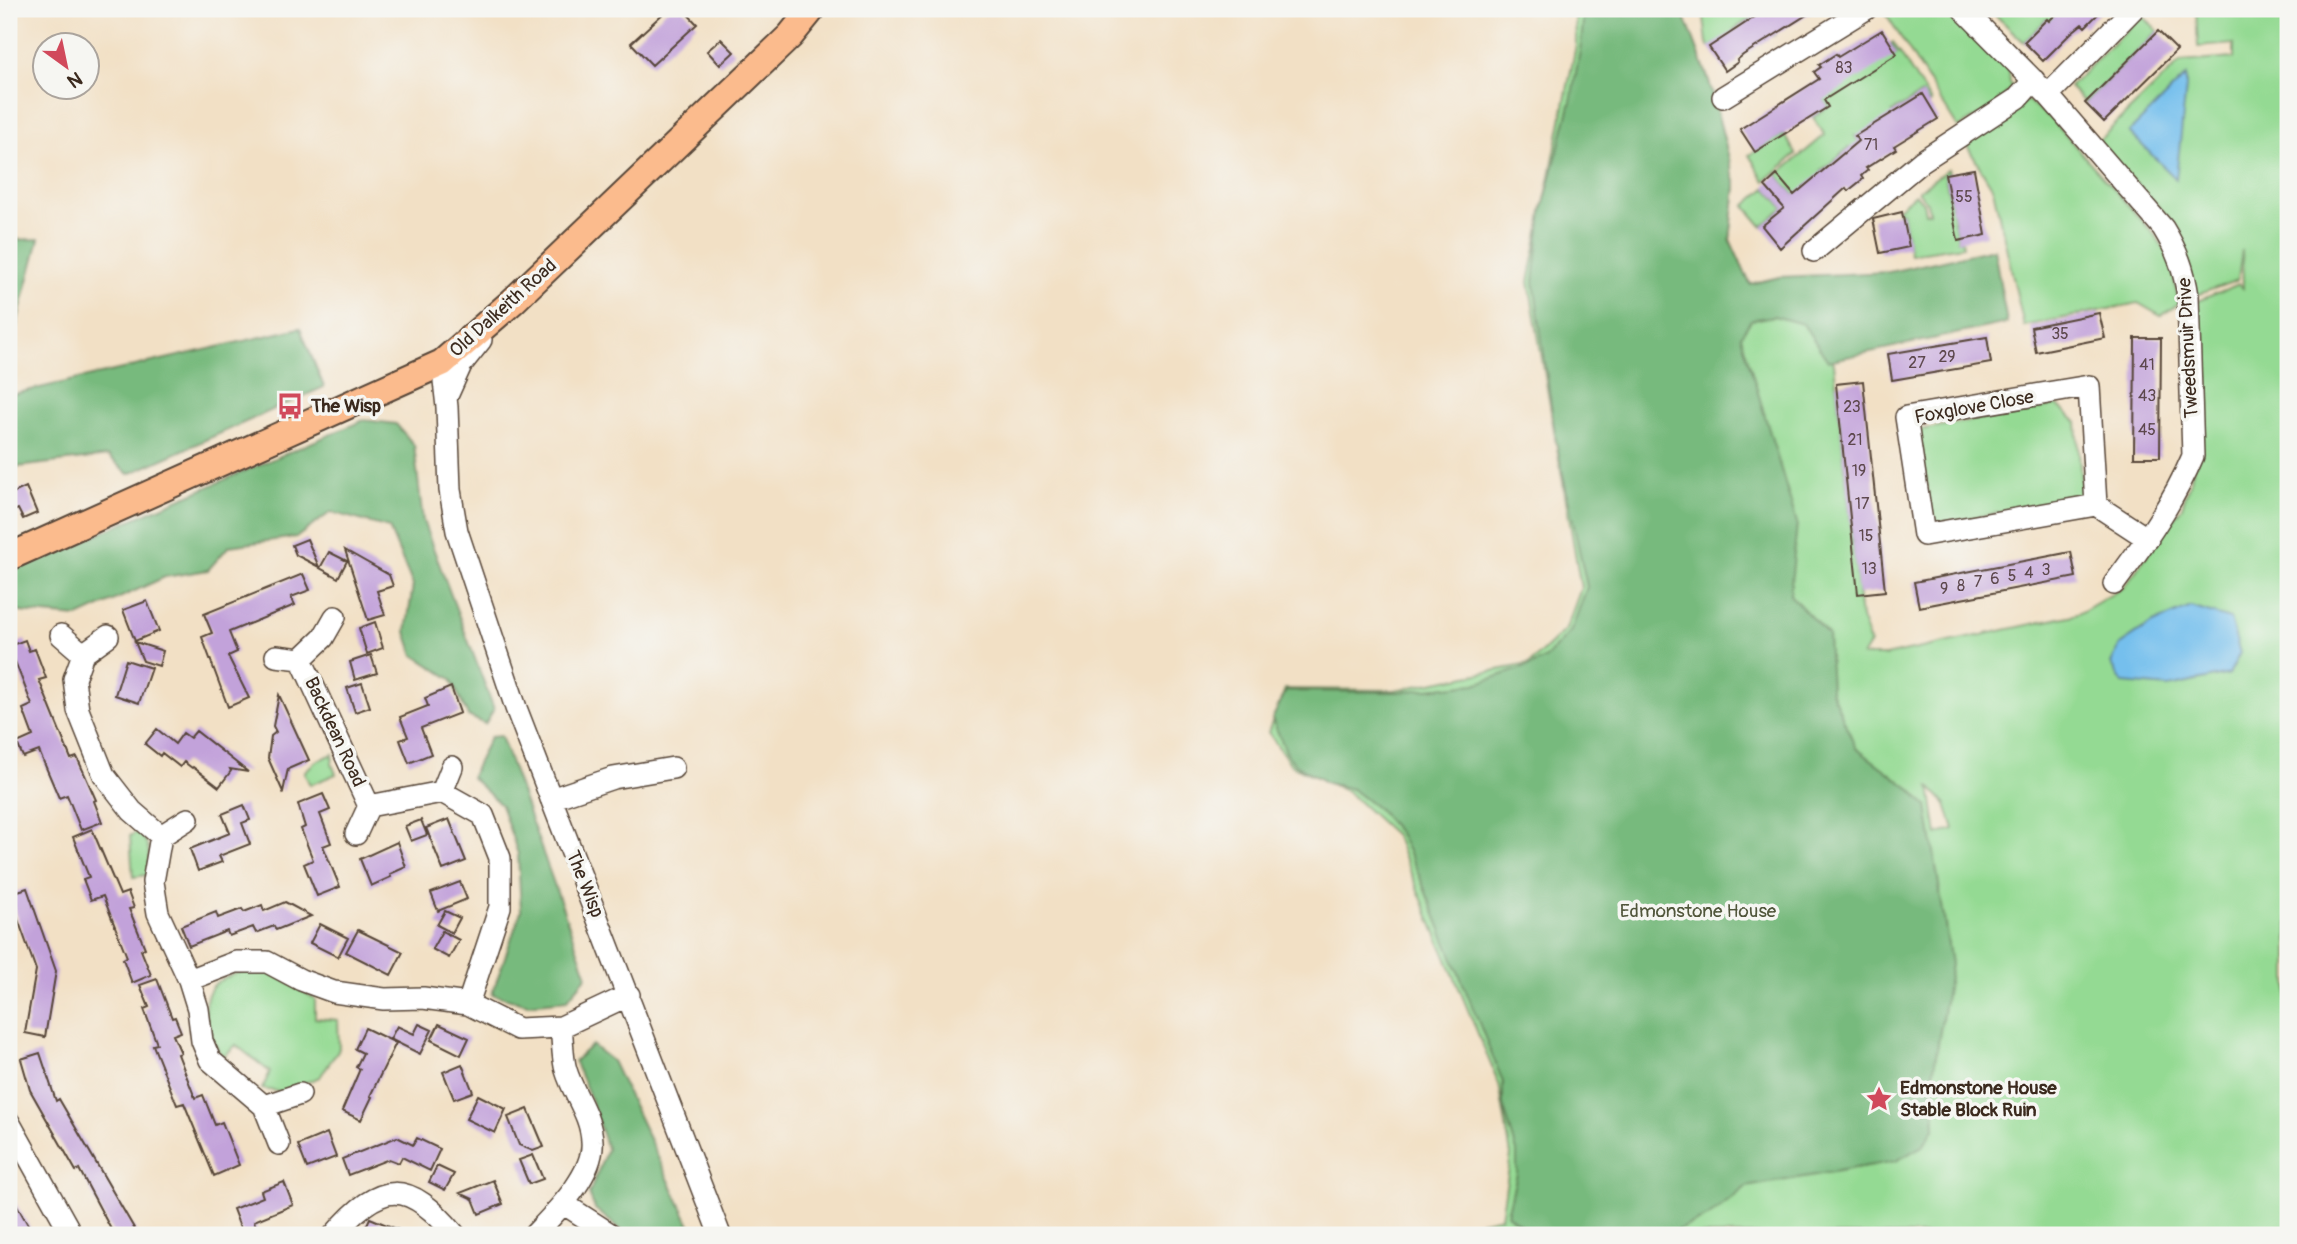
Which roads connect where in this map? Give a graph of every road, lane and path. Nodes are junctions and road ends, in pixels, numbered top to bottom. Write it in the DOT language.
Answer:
graph roads {
  1 [pos="812,9"];
  2 [pos="1866,9"];
  3 [pos="1964,9"];
  4 [pos="2133,9"];
  5 [pos="2041,88"];
  6 [pos="1723,97"];
  7 [pos="634,184"];
  8 [pos="1814,251"];
  9 [pos="442,363"];
  10 [pos="446,398"];
  11 [pos="2096,505"];
  12 [pos="2148,539"];
  13 [pos="9,557"];
  14 [pos="2114,584"];
  15 [pos="335,617"];
  16 [pos="61,635"];
  17 [pos="108,636"];
  18 [pos="83,654"];
  19 [pos="276,656"];
  20 [pos="302,659"];
  21 [pos="452,767"];
  22 [pos="673,768"];
  23 [pos="442,792"];
  24 [pos="551,799"];
  25 [pos="369,806"];
  26 [pos="188,819"];
  27 [pos="356,834"];
  28 [pos="161,836"];
  29 [pos="189,980"];
  30 [pos="629,995"];
  31 [pos="468,1004"];
  32 [pos="561,1027"];
  33 [pos="300,1094"];
  34 [pos="264,1106"];
  35 [pos="9,1122"];
  36 [pos="279,1144"];
  37 [pos="564,1204"];
  38 [pos="72,1235"];
  39 [pos="334,1235"];
  40 [pos="455,1235"];
  41 [pos="534,1235"];
  42 [pos="612,1235"];
  43 [pos="720,1235"];
  1 -- 7 [label="main road, Old Dalkeith Road"];
  2 -- 6 [label="street"];
  3 -- 5 [label="street, Tweedsmuir Drive"];
  4 -- 5 [label="street"];
  5 -- 8 [label="street"];
  5 -- 12 [label="street, Tweedsmuir Drive"];
  7 -- 9 [label="main road, Old Dalkeith Road"];
  7 -- 10 [label="street"];
  9 -- 10 [label="street, The Wisp"];
  9 -- 13 [label="main road, Old Dalkeith Road"];
  10 -- 24 [label="street, The Wisp"];
  11 -- 11 [label="street, Foxglove Close"];
  11 -- 12 [label="street"];
  12 -- 14 [label="street, Tweedsmuir Drive"];
  15 -- 20 [label="street, Backdean Road"];
  16 -- 18 [label="street"];
  17 -- 18 [label="street"];
  18 -- 28 [label="street"];
  19 -- 20 [label="street, Backdean Road"];
  20 -- 25 [label="street, Backdean Road"];
  21 -- 23 [label="street"];
  22 -- 24 [label="street"];
  23 -- 25 [label="street, Backdean Road"];
  23 -- 31 [label="street"];
  24 -- 30 [label="street, The Wisp"];
  25 -- 27 [label="street, Backdean Road"];
  26 -- 28 [label="street"];
  28 -- 29 [label="street"];
  29 -- 31 [label="street"];
  29 -- 34 [label="street"];
  30 -- 32 [label="street"];
  30 -- 43 [label="street, The Wisp"];
  31 -- 32 [label="street"];
  32 -- 37 [label="street"];
  33 -- 34 [label="street"];
  34 -- 36 [label="street"];
  35 -- 38 [label="street"];
  37 -- 41 [label="street"];
  37 -- 42 [label="street"];
  39 -- 40 [label="street"];
}
